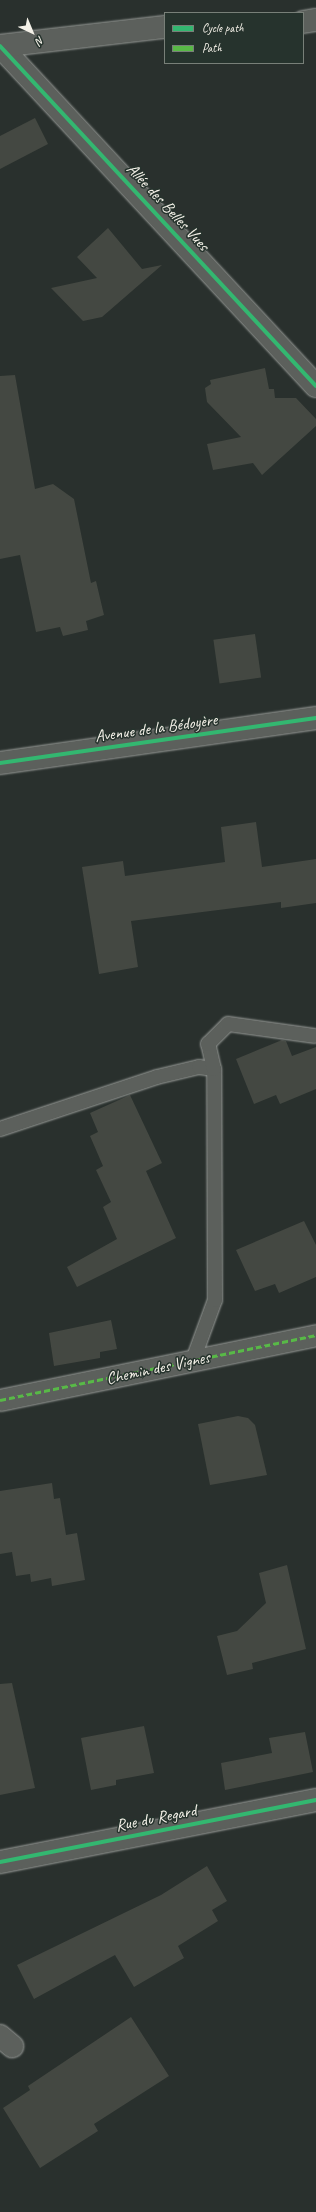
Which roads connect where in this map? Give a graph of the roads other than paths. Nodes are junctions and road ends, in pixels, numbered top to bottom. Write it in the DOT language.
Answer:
graph roads {
  1 [pos="316,20"];
  2 [pos="304,22"];
  3 [pos="164,27"];
  4 [pos="0,46"];
  5 [pos="316,386"];
  6 [pos="316,718"];
  7 [pos="0,763"];
  8 [pos="314,1036"];
  9 [pos="214,1069"];
  10 [pos="0,1129"];
  11 [pos="316,1335"];
  12 [pos="193,1360"];
  13 [pos="0,1400"];
  14 [pos="316,1800"];
  15 [pos="0,1862"];
  1 -- 2 [label="street"];
  3 -- 4 [label="street"];
  4 -- 5 [label="street, Allée des Belles Vues"];
  6 -- 7 [label="street, Avenue de la Bédoyère"];
  8 -- 9 [label="lane"];
  9 -- 10 [label="lane"];
  9 -- 12 [label="lane"];
  11 -- 12 [label="street, Chemin des Vignes"];
  12 -- 13 [label="street, Chemin des Vignes"];
  14 -- 15 [label="street, Rue du Regard"];
}
